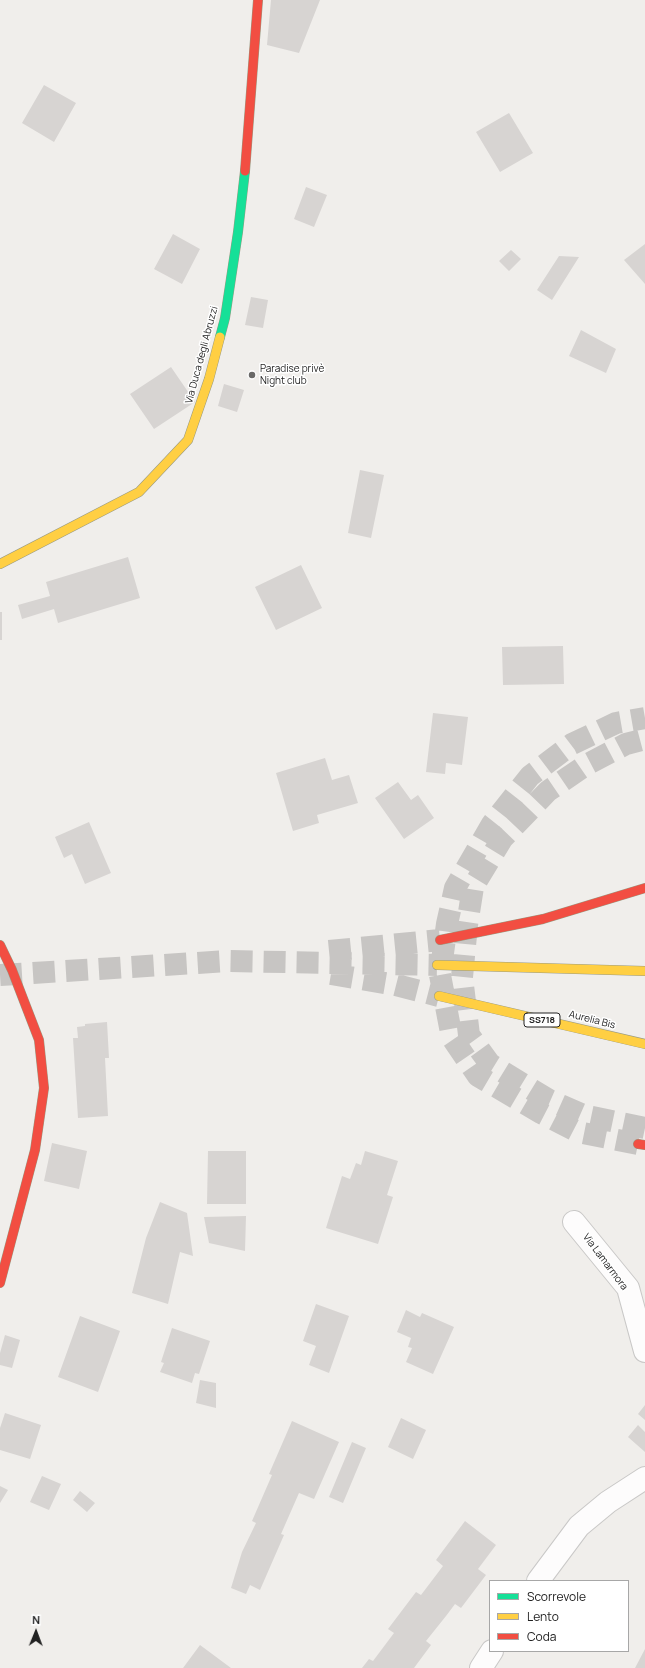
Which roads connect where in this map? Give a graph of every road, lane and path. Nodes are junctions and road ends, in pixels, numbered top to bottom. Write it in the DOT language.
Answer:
graph roads {
  1 [pos="258,0"];
  2 [pos="0,564"];
  3 [pos="645,888"];
  4 [pos="440,940"];
  5 [pos="0,945"];
  6 [pos="437,965"];
  7 [pos="645,971"];
  8 [pos="439,996"];
  9 [pos="645,1044"];
  10 [pos="574,1222"];
  11 [pos="0,1283"];
  12 [pos="645,1351"];
  13 [pos="645,1478"];
  14 [pos="539,1580"];
  15 [pos="491,1652"];
  16 [pos="481,1668"];
  1 -- 2 [label="main road, Via Duca degli Abruzzi"];
  3 -- 4 [label="main road"];
  5 -- 11 [label="main road"];
  6 -- 7 [label="main road"];
  8 -- 9 [label="main road, Aurelia Bis / SS718"];
  10 -- 12 [label="street, Via Lamarmora"];
  13 -- 14 [label="street"];
  15 -- 16 [label="street"];
}
